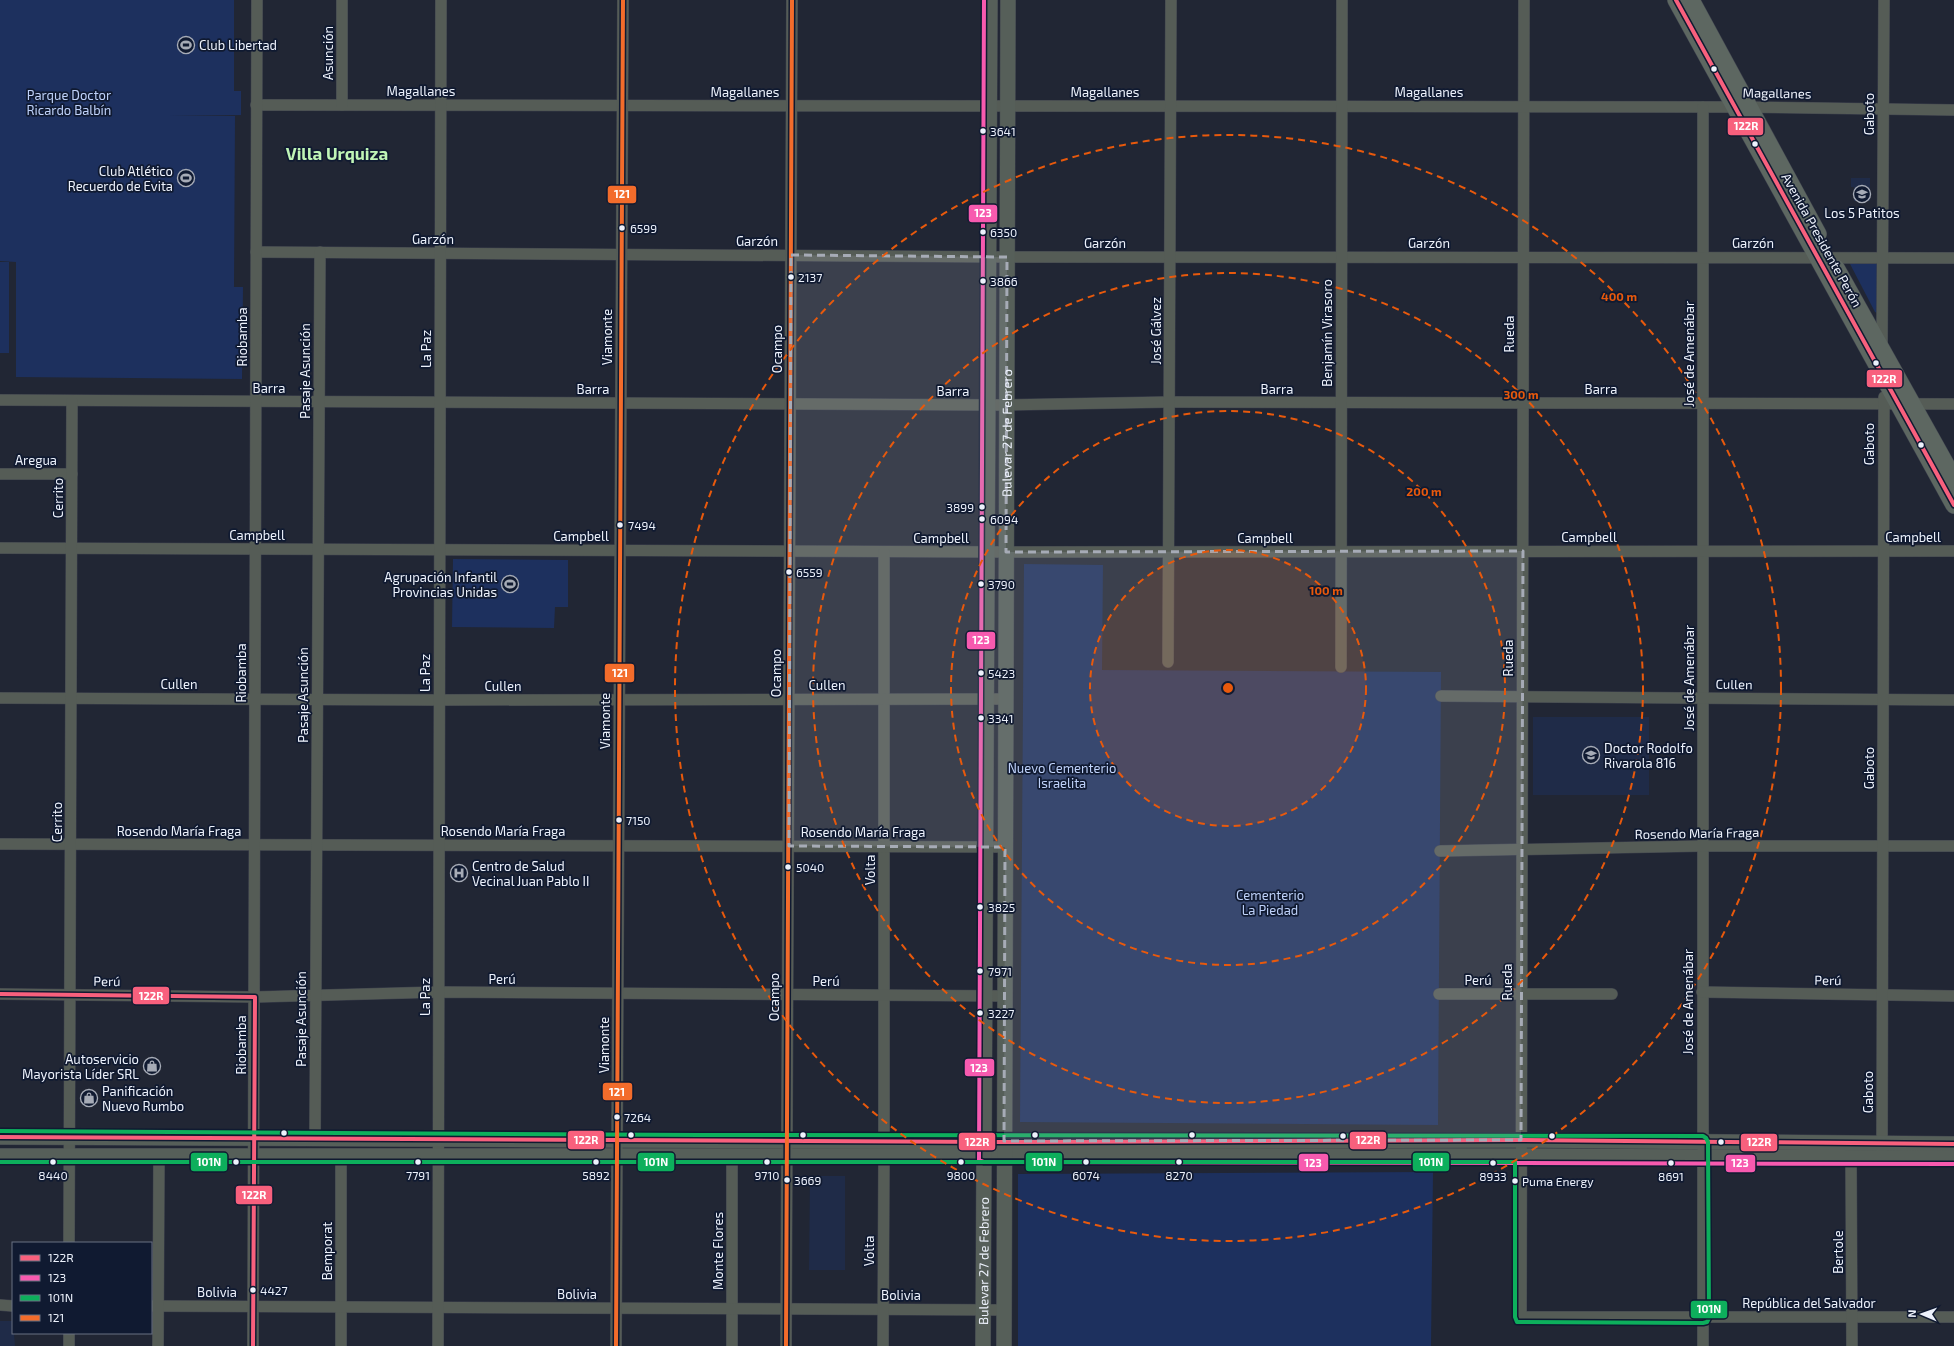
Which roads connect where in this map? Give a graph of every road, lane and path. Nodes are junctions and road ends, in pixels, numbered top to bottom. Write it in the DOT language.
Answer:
graph roads {
  1 [pos="256,0"];
  2 [pos="342,0"];
  3 [pos="441,0"];
  4 [pos="623,0"];
  5 [pos="792,0"];
  6 [pos="990,0"];
  7 [pos="1008,0"];
  8 [pos="1171,0"];
  9 [pos="1342,0"];
  10 [pos="1524,0"];
  11 [pos="1676,0"];
  12 [pos="1884,0"];
  13 [pos="1695,3"];
  14 [pos="256,105"];
  15 [pos="342,105"];
  16 [pos="440,105"];
  17 [pos="622,106"];
  18 [pos="791,106"];
  19 [pos="990,106"];
  20 [pos="1008,106"];
  21 [pos="1171,106"];
  22 [pos="1342,106"];
  23 [pos="1524,106"];
  24 [pos="1703,107"];
  25 [pos="1742,107"];
  26 [pos="1883,110"];
  27 [pos="1954,110"];
  28 [pos="256,252"];
  29 [pos="320,252"];
  30 [pos="440,253"];
  31 [pos="622,254"];
  32 [pos="791,255"];
  33 [pos="989,256"];
  34 [pos="1007,257"];
  35 [pos="1170,257"];
  36 [pos="1342,257"];
  37 [pos="1523,257"];
  38 [pos="1703,257"];
  39 [pos="1824,257"];
  40 [pos="1882,257"];
  41 [pos="1954,258"];
  42 [pos="1882,348"];
  43 [pos="0,400"];
  44 [pos="72,401"];
  45 [pos="256,402"];
  46 [pos="319,402"];
  47 [pos="440,402"];
  48 [pos="1169,402"];
  49 [pos="621,403"];
  50 [pos="1341,403"];
  51 [pos="1523,403"];
  52 [pos="1898,403"];
  53 [pos="791,404"];
  54 [pos="1703,404"];
  55 [pos="1954,404"];
  56 [pos="988,405"];
  57 [pos="1007,405"];
  58 [pos="0,474"];
  59 [pos="72,474"];
  60 [pos="1954,479"];
  61 [pos="1954,505"];
  62 [pos="0,548"];
  63 [pos="72,549"];
  64 [pos="256,549"];
  65 [pos="318,550"];
  66 [pos="440,550"];
  67 [pos="620,551"];
  68 [pos="790,551"];
  69 [pos="1523,551"];
  70 [pos="1703,551"];
  71 [pos="1883,551"];
  72 [pos="1954,551"];
  73 [pos="884,552"];
  74 [pos="987,552"];
  75 [pos="1006,552"];
  76 [pos="1169,552"];
  77 [pos="1341,552"];
  78 [pos="1168,662"];
  79 [pos="1341,667"];
  80 [pos="1522,695"];
  81 [pos="1441,696"];
  82 [pos="0,698"];
  83 [pos="71,698"];
  84 [pos="1703,698"];
  85 [pos="255,699"];
  86 [pos="317,699"];
  87 [pos="790,699"];
  88 [pos="884,699"];
  89 [pos="986,699"];
  90 [pos="1006,699"];
  91 [pos="439,700"];
  92 [pos="620,700"];
  93 [pos="1883,700"];
  94 [pos="1954,700"];
  95 [pos="0,844"];
  96 [pos="71,844"];
  97 [pos="255,845"];
  98 [pos="316,845"];
  99 [pos="439,845"];
  100 [pos="619,846"];
  101 [pos="789,846"];
  102 [pos="884,846"];
  103 [pos="1702,846"];
  104 [pos="1882,846"];
  105 [pos="1954,846"];
  106 [pos="986,847"];
  107 [pos="1005,847"];
  108 [pos="1522,849"];
  109 [pos="1440,851"];
  110 [pos="439,992"];
  111 [pos="1702,992"];
  112 [pos="618,993"];
  113 [pos="0,994"];
  114 [pos="70,994"];
  115 [pos="788,994"];
  116 [pos="1439,994"];
  117 [pos="1521,994"];
  118 [pos="1612,994"];
  119 [pos="315,995"];
  120 [pos="884,995"];
  121 [pos="1882,995"];
  122 [pos="985,996"];
  123 [pos="1005,996"];
  124 [pos="1954,996"];
  125 [pos="255,997"];
  126 [pos="0,1137"];
  127 [pos="70,1137"];
  128 [pos="255,1138"];
  129 [pos="315,1139"];
  130 [pos="438,1139"];
  131 [pos="617,1140"];
  132 [pos="1521,1140"];
  133 [pos="788,1141"];
  134 [pos="1702,1142"];
  135 [pos="1954,1144"];
  136 [pos="884,1148"];
  137 [pos="984,1149"];
  138 [pos="1004,1149"];
  139 [pos="1882,1151"];
  140 [pos="0,1156"];
  141 [pos="70,1156"];
  142 [pos="159,1156"];
  143 [pos="255,1156"];
  144 [pos="341,1156"];
  145 [pos="438,1156"];
  146 [pos="617,1156"];
  147 [pos="732,1156"];
  148 [pos="787,1156"];
  149 [pos="1521,1156"];
  150 [pos="1702,1157"];
  151 [pos="1851,1157"];
  152 [pos="1954,1158"];
  153 [pos="69,1242"];
  154 [pos="0,1305"];
  155 [pos="12,1306"];
  156 [pos="155,1306"];
  157 [pos="254,1306"];
  158 [pos="341,1307"];
  159 [pos="438,1307"];
  160 [pos="616,1308"];
  161 [pos="732,1308"];
  162 [pos="787,1309"];
  163 [pos="883,1309"];
  164 [pos="984,1310"];
  165 [pos="1004,1310"];
  166 [pos="1521,1317"];
  167 [pos="1703,1317"];
  168 [pos="1852,1317"];
  169 [pos="1954,1317"];
  170 [pos="69,1334"];
  171 [pos="69,1346"];
  172 [pos="158,1346"];
  173 [pos="253,1346"];
  174 [pos="341,1346"];
  175 [pos="438,1346"];
  176 [pos="616,1346"];
  177 [pos="732,1346"];
  178 [pos="786,1346"];
  179 [pos="883,1346"];
  180 [pos="983,1346"];
  181 [pos="1004,1346"];
  182 [pos="1703,1346"];
  183 [pos="1852,1346"];
  1 -- 14 [label="street, Riobamba"];
  2 -- 15 [label="street, Asunción"];
  3 -- 16 [label="street, La Paz"];
  4 -- 17 [label="street, Viamonte"];
  5 -- 18 [label="street, Ocampo"];
  6 -- 19 [label="main road, Bulevar 27 de Febrero"];
  7 -- 20 [label="main road, Bulevar 27 de Febrero"];
  8 -- 21 [label="street, José Gálvez"];
  9 -- 22 [label="street, Benjamín Virasoro"];
  10 -- 23 [label="street, Rueda"];
  11 -- 25 [label="main road, Avenida Presidente Perón"];
  12 -- 26 [label="street, Gaboto"];
  13 -- 25 [label="main road, Avenida Presidente Perón"];
  14 -- 15 [label="street, Magallanes"];
  14 -- 28 [label="street, Riobamba"];
  15 -- 16 [label="street, Magallanes"];
  16 -- 17 [label="street, Magallanes"];
  16 -- 30 [label="street, La Paz"];
  17 -- 18 [label="street, Magallanes"];
  17 -- 31 [label="street, Viamonte"];
  18 -- 19 [label="street, Magallanes"];
  18 -- 32 [label="street, Ocampo"];
  19 -- 20 [label="street, Magallanes"];
  19 -- 33 [label="main road, Bulevar 27 de Febrero"];
  20 -- 21 [label="street, Magallanes"];
  20 -- 34 [label="main road, Bulevar 27 de Febrero"];
  21 -- 22 [label="street, Magallanes"];
  21 -- 35 [label="street, José Gálvez"];
  22 -- 23 [label="street, Magallanes"];
  22 -- 36 [label="street, Benjamín Virasoro"];
  23 -- 24 [label="street, Magallanes"];
  23 -- 37 [label="street, Rueda"];
  24 -- 25 [label="street, Magallanes"];
  24 -- 38 [label="street, José de Amenábar"];
  25 -- 26 [label="street, Magallanes"];
  25 -- 39 [label="main road, Avenida Presidente Perón"];
  26 -- 27 [label="street, Magallanes"];
  26 -- 40 [label="street, Gaboto"];
  28 -- 29 [label="street, Garzón"];
  28 -- 45 [label="street, Riobamba"];
  29 -- 30 [label="street, Garzón"];
  29 -- 46 [label="street, Pasaje Asunción"];
  30 -- 31 [label="street, Garzón"];
  30 -- 47 [label="street, La Paz"];
  31 -- 32 [label="street, Garzón"];
  31 -- 49 [label="street, Viamonte"];
  32 -- 33 [label="street, Garzón"];
  32 -- 53 [label="street, Ocampo"];
  33 -- 34 [label="street, Garzón"];
  33 -- 56 [label="main road, Bulevar 27 de Febrero"];
  34 -- 35 [label="street, Garzón"];
  34 -- 57 [label="main road, Bulevar 27 de Febrero"];
  35 -- 36 [label="street, Garzón"];
  35 -- 48 [label="street, José Gálvez"];
  36 -- 37 [label="street, Garzón"];
  36 -- 50 [label="street, Benjamín Virasoro"];
  37 -- 38 [label="street, Garzón"];
  37 -- 51 [label="street, Rueda"];
  38 -- 39 [label="street, Garzón"];
  38 -- 54 [label="street, José de Amenábar"];
  39 -- 40 [label="street, Garzón"];
  39 -- 42 [label="main road, Avenida Presidente Perón"];
  39 -- 52 [label="main road, Avenida Presidente Perón"];
  40 -- 41 [label="street, Garzón"];
  40 -- 42 [label="street, Gaboto"];
  42 -- 52 [label="main road, Avenida Presidente Perón"];
  43 -- 44 [label="street, Barra"];
  44 -- 45 [label="street, Barra"];
  44 -- 59 [label="street, Cerrito"];
  45 -- 46 [label="street, Barra"];
  45 -- 64 [label="street, Riobamba"];
  46 -- 47 [label="street, Barra"];
  46 -- 65 [label="street, Pasaje Asunción"];
  47 -- 49 [label="street, Barra"];
  47 -- 66 [label="street, La Paz"];
  48 -- 50 [label="street, Barra"];
  48 -- 57 [label="street, Barra"];
  48 -- 76 [label="street, José Gálvez"];
  49 -- 53 [label="street, Barra"];
  49 -- 67 [label="street, Viamonte"];
  50 -- 51 [label="street, Barra"];
  50 -- 77 [label="street, Benjamín Virasoro"];
  51 -- 54 [label="street, Barra"];
  51 -- 69 [label="street, Rueda"];
  52 -- 54 [label="street, Barra"];
  52 -- 55 [label="street, Barra"];
  52 -- 60 [label="main road, Avenida Presidente Perón"];
  52 -- 61 [label="main road, Avenida Presidente Perón"];
  52 -- 71 [label="street, Gaboto"];
  53 -- 56 [label="street, Barra"];
  53 -- 68 [label="street, Ocampo"];
  54 -- 70 [label="street, José de Amenábar"];
  56 -- 57 [label="street, Barra"];
  56 -- 74 [label="main road, Bulevar 27 de Febrero"];
  57 -- 75 [label="main road, Bulevar 27 de Febrero"];
  58 -- 59 [label="street, Aregua"];
  59 -- 63 [label="street, Cerrito"];
  62 -- 63 [label="street, Campbell"];
  63 -- 64 [label="street, Campbell"];
  63 -- 83 [label="street, Cerrito"];
  64 -- 65 [label="street, Campbell"];
  64 -- 85 [label="street, Riobamba"];
  65 -- 66 [label="street, Campbell"];
  65 -- 86 [label="street, Pasaje Asunción"];
  66 -- 67 [label="street, Campbell"];
  66 -- 91 [label="street, La Paz"];
  67 -- 68 [label="street, Campbell"];
  67 -- 92 [label="street, Viamonte"];
  68 -- 73 [label="street, Campbell"];
  68 -- 87 [label="street, Ocampo"];
  69 -- 70 [label="street, Campbell"];
  69 -- 77 [label="street, Campbell"];
  69 -- 80 [label="street, Rueda"];
  70 -- 71 [label="street, Campbell"];
  70 -- 84 [label="street, José de Amenábar"];
  71 -- 72 [label="street, Campbell"];
  71 -- 93 [label="street, Gaboto"];
  73 -- 74 [label="street, Campbell"];
  73 -- 88 [label="street, Volta"];
  74 -- 75 [label="street, Campbell"];
  74 -- 89 [label="main road, Bulevar 27 de Febrero"];
  75 -- 76 [label="street, Campbell"];
  75 -- 90 [label="main road, Bulevar 27 de Febrero"];
  76 -- 77 [label="street, Campbell"];
  76 -- 78 [label="street, José Gálvez"];
  77 -- 79 [label="street, Benjamín Virasoro"];
  80 -- 81 [label="street, Cullen"];
  80 -- 84 [label="street, Cullen"];
  80 -- 108 [label="street, Rueda"];
  82 -- 83 [label="street, Cullen"];
  83 -- 85 [label="street, Cullen"];
  83 -- 96 [label="street, Cerrito"];
  84 -- 93 [label="street, Cullen"];
  84 -- 103 [label="street, José de Amenábar"];
  85 -- 86 [label="street, Cullen"];
  85 -- 97 [label="street, Riobamba"];
  86 -- 91 [label="street, Cullen"];
  86 -- 98 [label="street, Pasaje Asunción"];
  87 -- 88 [label="street, Cullen"];
  87 -- 92 [label="street, Cullen"];
  87 -- 101 [label="street, Ocampo"];
  88 -- 89 [label="street, Cullen"];
  88 -- 102 [label="street, Volta"];
  89 -- 90 [label="street, Cullen"];
  89 -- 106 [label="main road, Bulevar 27 de Febrero"];
  90 -- 107 [label="main road, Bulevar 27 de Febrero"];
  91 -- 92 [label="street, Cullen"];
  91 -- 99 [label="street, La Paz"];
  92 -- 100 [label="street, Viamonte"];
  93 -- 94 [label="street, Cullen"];
  93 -- 104 [label="street, Gaboto"];
  95 -- 96 [label="street, Rosendo María Fraga"];
  96 -- 97 [label="street, Rosendo María Fraga"];
  96 -- 114 [label="street, Cerrito"];
  97 -- 98 [label="street, Rosendo María Fraga"];
  97 -- 125 [label="street, Riobamba"];
  98 -- 99 [label="street, Rosendo María Fraga"];
  98 -- 119 [label="street, Pasaje Asunción"];
  99 -- 100 [label="street, Rosendo María Fraga"];
  99 -- 110 [label="street, La Paz"];
  100 -- 101 [label="street, Rosendo María Fraga"];
  100 -- 112 [label="street, Viamonte"];
  101 -- 102 [label="street, Rosendo María Fraga"];
  101 -- 115 [label="street, Ocampo"];
  102 -- 106 [label="street, Rosendo María Fraga"];
  102 -- 120 [label="street, Volta"];
  103 -- 104 [label="street, Rosendo María Fraga"];
  103 -- 108 [label="street, Rosendo María Fraga"];
  103 -- 111 [label="street, José de Amenábar"];
  104 -- 105 [label="street, Rosendo María Fraga"];
  104 -- 121 [label="street, Gaboto"];
  106 -- 107 [label="street, Rosendo María Fraga"];
  106 -- 122 [label="main road, Bulevar 27 de Febrero"];
  107 -- 123 [label="main road, Bulevar 27 de Febrero"];
  108 -- 109 [label="street, Rosendo María Fraga"];
  108 -- 117 [label="street, Rueda"];
  110 -- 112 [label="street, Perú"];
  110 -- 119 [label="street, Perú"];
  110 -- 130 [label="street, La Paz"];
  111 -- 121 [label="street, Perú"];
  111 -- 134 [label="street, José de Amenábar"];
  112 -- 115 [label="street, Perú"];
  112 -- 131 [label="street, Viamonte"];
  113 -- 114 [label="street, Perú"];
  114 -- 125 [label="street, Perú"];
  114 -- 127 [label="street, Cerrito"];
  115 -- 120 [label="street, Perú"];
  115 -- 133 [label="street, Ocampo"];
  116 -- 117 [label="street, Perú"];
  117 -- 118 [label="street, Perú"];
  117 -- 132 [label="street, Rueda"];
  119 -- 125 [label="street, Perú"];
  119 -- 129 [label="street, Pasaje Asunción"];
  120 -- 122 [label="street, Perú"];
  120 -- 136 [label="street, Volta"];
  121 -- 124 [label="street, Perú"];
  121 -- 139 [label="street, Gaboto"];
  122 -- 123 [label="street, Perú"];
  122 -- 137 [label="main road, Bulevar 27 de Febrero"];
  123 -- 138 [label="main road, Bulevar 27 de Febrero"];
  125 -- 128 [label="street, Riobamba"];
  126 -- 127 [label="main road"];
  127 -- 128 [label="main road"];
  127 -- 141 [label="street, Cerrito"];
  128 -- 129 [label="main road"];
  128 -- 143 [label="street, Riobamba"];
  129 -- 130 [label="main road"];
  130 -- 131 [label="main road"];
  130 -- 145 [label="street, La Paz"];
  131 -- 133 [label="main road"];
  131 -- 146 [label="street, Viamonte"];
  132 -- 134 [label="main road"];
  132 -- 138 [label="main road"];
  132 -- 149 [label="street, Rueda"];
  133 -- 136 [label="main road"];
  133 -- 148 [label="street, Ocampo"];
  134 -- 139 [label="main road"];
  134 -- 150 [label="street, José de Amenábar"];
  135 -- 139 [label="main road"];
  136 -- 137 [label="main road"];
  136 -- 148 [label="main road"];
  136 -- 163 [label="street, Volta"];
  137 -- 138 [label="main road"];
  137 -- 164 [label="main road, Bulevar 27 de Febrero"];
  138 -- 149 [label="main road"];
  138 -- 165 [label="main road, Bulevar 27 de Febrero"];
  139 -- 151 [label="main road"];
  139 -- 152 [label="main road"];
  140 -- 141 [label="main road"];
  141 -- 142 [label="main road"];
  141 -- 153 [label="street, Cerrito"];
  142 -- 143 [label="main road"];
  142 -- 156 [label="street"];
  143 -- 144 [label="main road"];
  143 -- 157 [label="street, Riobamba"];
  144 -- 145 [label="main road"];
  144 -- 158 [label="street, Bemporat"];
  145 -- 146 [label="main road"];
  145 -- 159 [label="street, La Paz"];
  146 -- 147 [label="main road"];
  146 -- 160 [label="street, Viamonte"];
  147 -- 148 [label="main road"];
  147 -- 161 [label="street, Monte Flores"];
  148 -- 162 [label="street, Ocampo"];
  149 -- 150 [label="main road"];
  149 -- 166 [label="street, Rueda"];
  150 -- 151 [label="main road"];
  150 -- 167 [label="street, José de Amenábar"];
  151 -- 168 [label="street, Bertole"];
  154 -- 155 [label="street"];
  156 -- 157 [label="street, Bolivia"];
  156 -- 172 [label="street"];
  157 -- 158 [label="street, Bolivia"];
  157 -- 173 [label="street, Riobamba"];
  158 -- 159 [label="street, Bolivia"];
  158 -- 174 [label="street, Bemporat"];
  159 -- 160 [label="street, Bolivia"];
  159 -- 175 [label="street, La Paz"];
  160 -- 161 [label="street, Bolivia"];
  160 -- 176 [label="street, Viamonte"];
  161 -- 162 [label="street, Bolivia"];
  161 -- 177 [label="street, Monte Flores"];
  162 -- 163 [label="street, Bolivia"];
  162 -- 178 [label="street, Ocampo"];
  163 -- 164 [label="street, Bolivia"];
  163 -- 179 [label="street, Volta"];
  164 -- 165 [label="street, Bolivia"];
  164 -- 180 [label="main road, Bulevar 27 de Febrero"];
  165 -- 181 [label="main road, Bulevar 27 de Febrero"];
  166 -- 167 [label="street, República del Salvador"];
  167 -- 168 [label="street, República del Salvador"];
  167 -- 182 [label="street, José de Amenábar"];
  168 -- 169 [label="street, República del Salvador"];
  168 -- 183 [label="street, Bertole"];
  170 -- 171 [label="street"];
}
